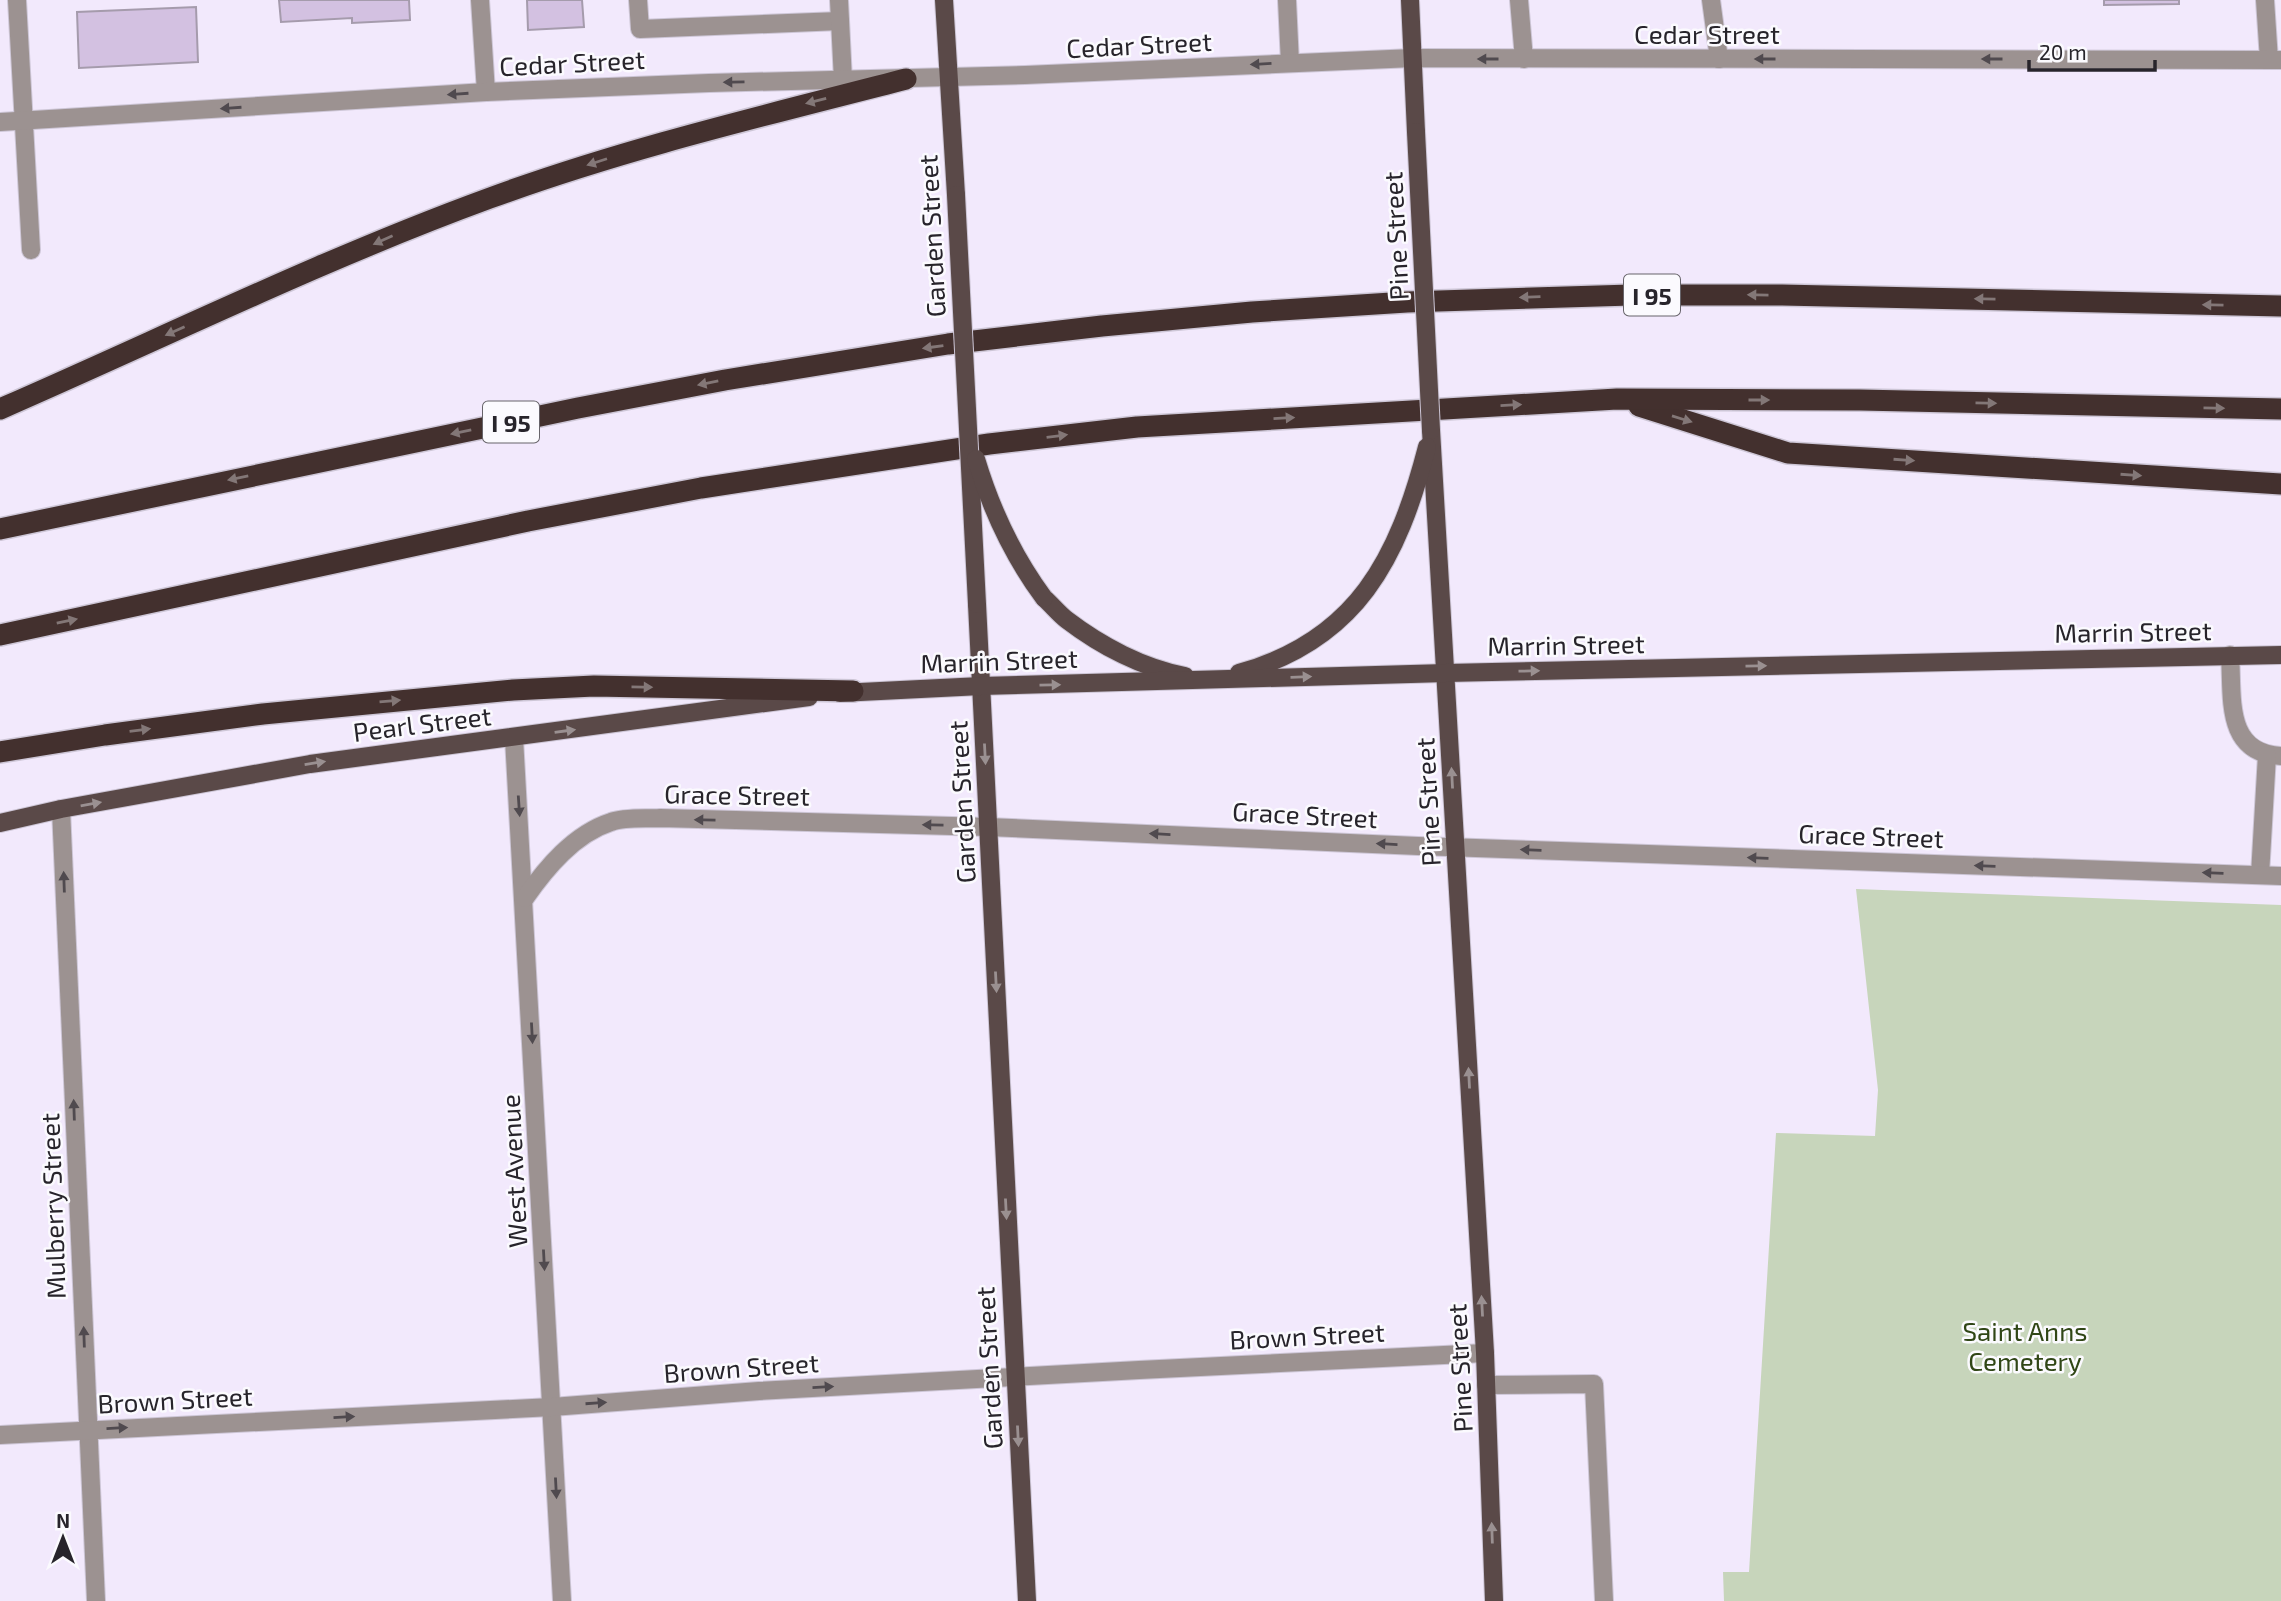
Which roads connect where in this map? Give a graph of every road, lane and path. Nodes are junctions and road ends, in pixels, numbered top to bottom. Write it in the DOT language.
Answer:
graph roads {
  1 [pos="17,0"];
  2 [pos="480,0"];
  3 [pos="638,0"];
  4 [pos="839,0"];
  5 [pos="944,0"];
  6 [pos="1287,0"];
  7 [pos="1410,0"];
  8 [pos="1519,0"];
  9 [pos="1711,0"];
  10 [pos="2265,0"];
  11 [pos="840,21"];
  12 [pos="1413,58"];
  13 [pos="1524,59"];
  14 [pos="1719,59"];
  15 [pos="2275,60"];
  16 [pos="1290,63"];
  17 [pos="949,78"];
  18 [pos="906,79"];
  19 [pos="843,80"];
  20 [pos="486,93"];
  21 [pos="23,121"];
  22 [pos="0,122"];
  23 [pos="31,250"];
  24 [pos="2281,306"];
  25 [pos="1617,399"];
  26 [pos="0,408"];
  27 [pos="2281,409"];
  28 [pos="967,429"];
  29 [pos="1431,430"];
  30 [pos="2281,484"];
  31 [pos="0,529"];
  32 [pos="0,635"];
  33 [pos="2230,656"];
  34 [pos="2281,656"];
  35 [pos="1446,673"];
  36 [pos="1210,681"];
  37 [pos="981,686"];
  38 [pos="853,691"];
  39 [pos="514,738"];
  40 [pos="0,752"];
  41 [pos="2274,756"];
  42 [pos="61,809"];
  43 [pos="0,823"];
  44 [pos="988,827"];
  45 [pos="1455,847"];
  46 [pos="2260,875"];
  47 [pos="2281,876"];
  48 [pos="524,898"];
  49 [pos="1485,1353"];
  50 [pos="1014,1377"];
  51 [pos="1486,1385"];
  52 [pos="552,1407"];
  53 [pos="88,1430"];
  54 [pos="0,1435"];
  55 [pos="96,1601"];
  56 [pos="562,1601"];
  57 [pos="1027,1601"];
  58 [pos="1494,1601"];
  59 [pos="1604,1601"];
  1 -- 21 [label="street"];
  2 -- 20 [label="street"];
  3 -- 11 [label="street"];
  4 -- 11 [label="street"];
  5 -- 17 [label="main road, Garden Street"];
  6 -- 16 [label="street"];
  7 -- 12 [label="main road, Pine Street"];
  8 -- 13 [label="street"];
  9 -- 14 [label="street"];
  10 -- 15 [label="street"];
  11 -- 19 [label="street"];
  13 -- 12 [label="street, Cedar Street, one-way"];
  12 -- 16 [label="street, Cedar Street"];
  12 -- 29 [label="main road, Pine Street, bridge"];
  13 -- 14 [label="street, Cedar Street"];
  15 -- 14 [label="street, Cedar Street, one-way"];
  16 -- 17 [label="street, Cedar Street, one-way"];
  17 -- 18 [label="street, Cedar Street"];
  17 -- 28 [label="main road, Garden Street, bridge"];
  18 -- 19 [label="street, Cedar Street"];
  18 -- 26 [label="highway, one-way"];
  19 -- 20 [label="street, Cedar Street, one-way"];
  20 -- 21 [label="street, Cedar Street, one-way"];
  21 -- 22 [label="street, Cedar Street"];
  21 -- 23 [label="street"];
  24 -- 31 [label="highway, I 95, one-way"];
  25 -- 27 [label="highway, one-way"];
  25 -- 30 [label="highway, one-way"];
  32 -- 25 [label="highway, one-way"];
  28 -- 36 [label="main road, bridge"];
  28 -- 37 [label="main road, Garden Street, bridge"];
  29 -- 35 [label="main road, Pine Street"];
  29 -- 36 [label="main road"];
  33 -- 34 [label="main road, Marrin Street"];
  35 -- 33 [label="main road, Marrin Street, one-way"];
  33 -- 41 [label="street"];
  36 -- 35 [label="main road, Marrin Street, one-way"];
  45 -- 35 [label="main road, Pine Street, one-way"];
  37 -- 36 [label="main road, Marrin Street, one-way"];
  37 -- 38 [label="main road, Marrin Street"];
  37 -- 44 [label="main road, Garden Street, one-way"];
  39 -- 38 [label="main road, Pearl Street, one-way"];
  40 -- 38 [label="highway, one-way"];
  42 -- 39 [label="main road, Pearl Street, one-way"];
  39 -- 48 [label="street, West Avenue, one-way"];
  41 -- 46 [label="street"];
  42 -- 43 [label="main road, Pearl Street"];
  53 -- 42 [label="street, Mulberry Street, one-way"];
  45 -- 44 [label="street, Grace Street, one-way"];
  44 -- 48 [label="street, Grace Street, one-way"];
  44 -- 50 [label="main road, Garden Street, one-way"];
  46 -- 45 [label="street, Grace Street, one-way"];
  49 -- 45 [label="main road, Pine Street, one-way"];
  46 -- 47 [label="street, Grace Street"];
  48 -- 52 [label="street, West Avenue, one-way"];
  49 -- 50 [label="street, Brown Street"];
  49 -- 51 [label="main road, Pine Street"];
  52 -- 50 [label="street, Brown Street, one-way"];
  50 -- 57 [label="main road, Garden Street, one-way"];
  58 -- 51 [label="main road, Pine Street, one-way"];
  51 -- 59 [label="street"];
  53 -- 52 [label="street, Brown Street, one-way"];
  52 -- 56 [label="street, West Avenue, one-way"];
  53 -- 54 [label="street, Brown Street"];
  53 -- 55 [label="street, Mulberry Street"];
}
